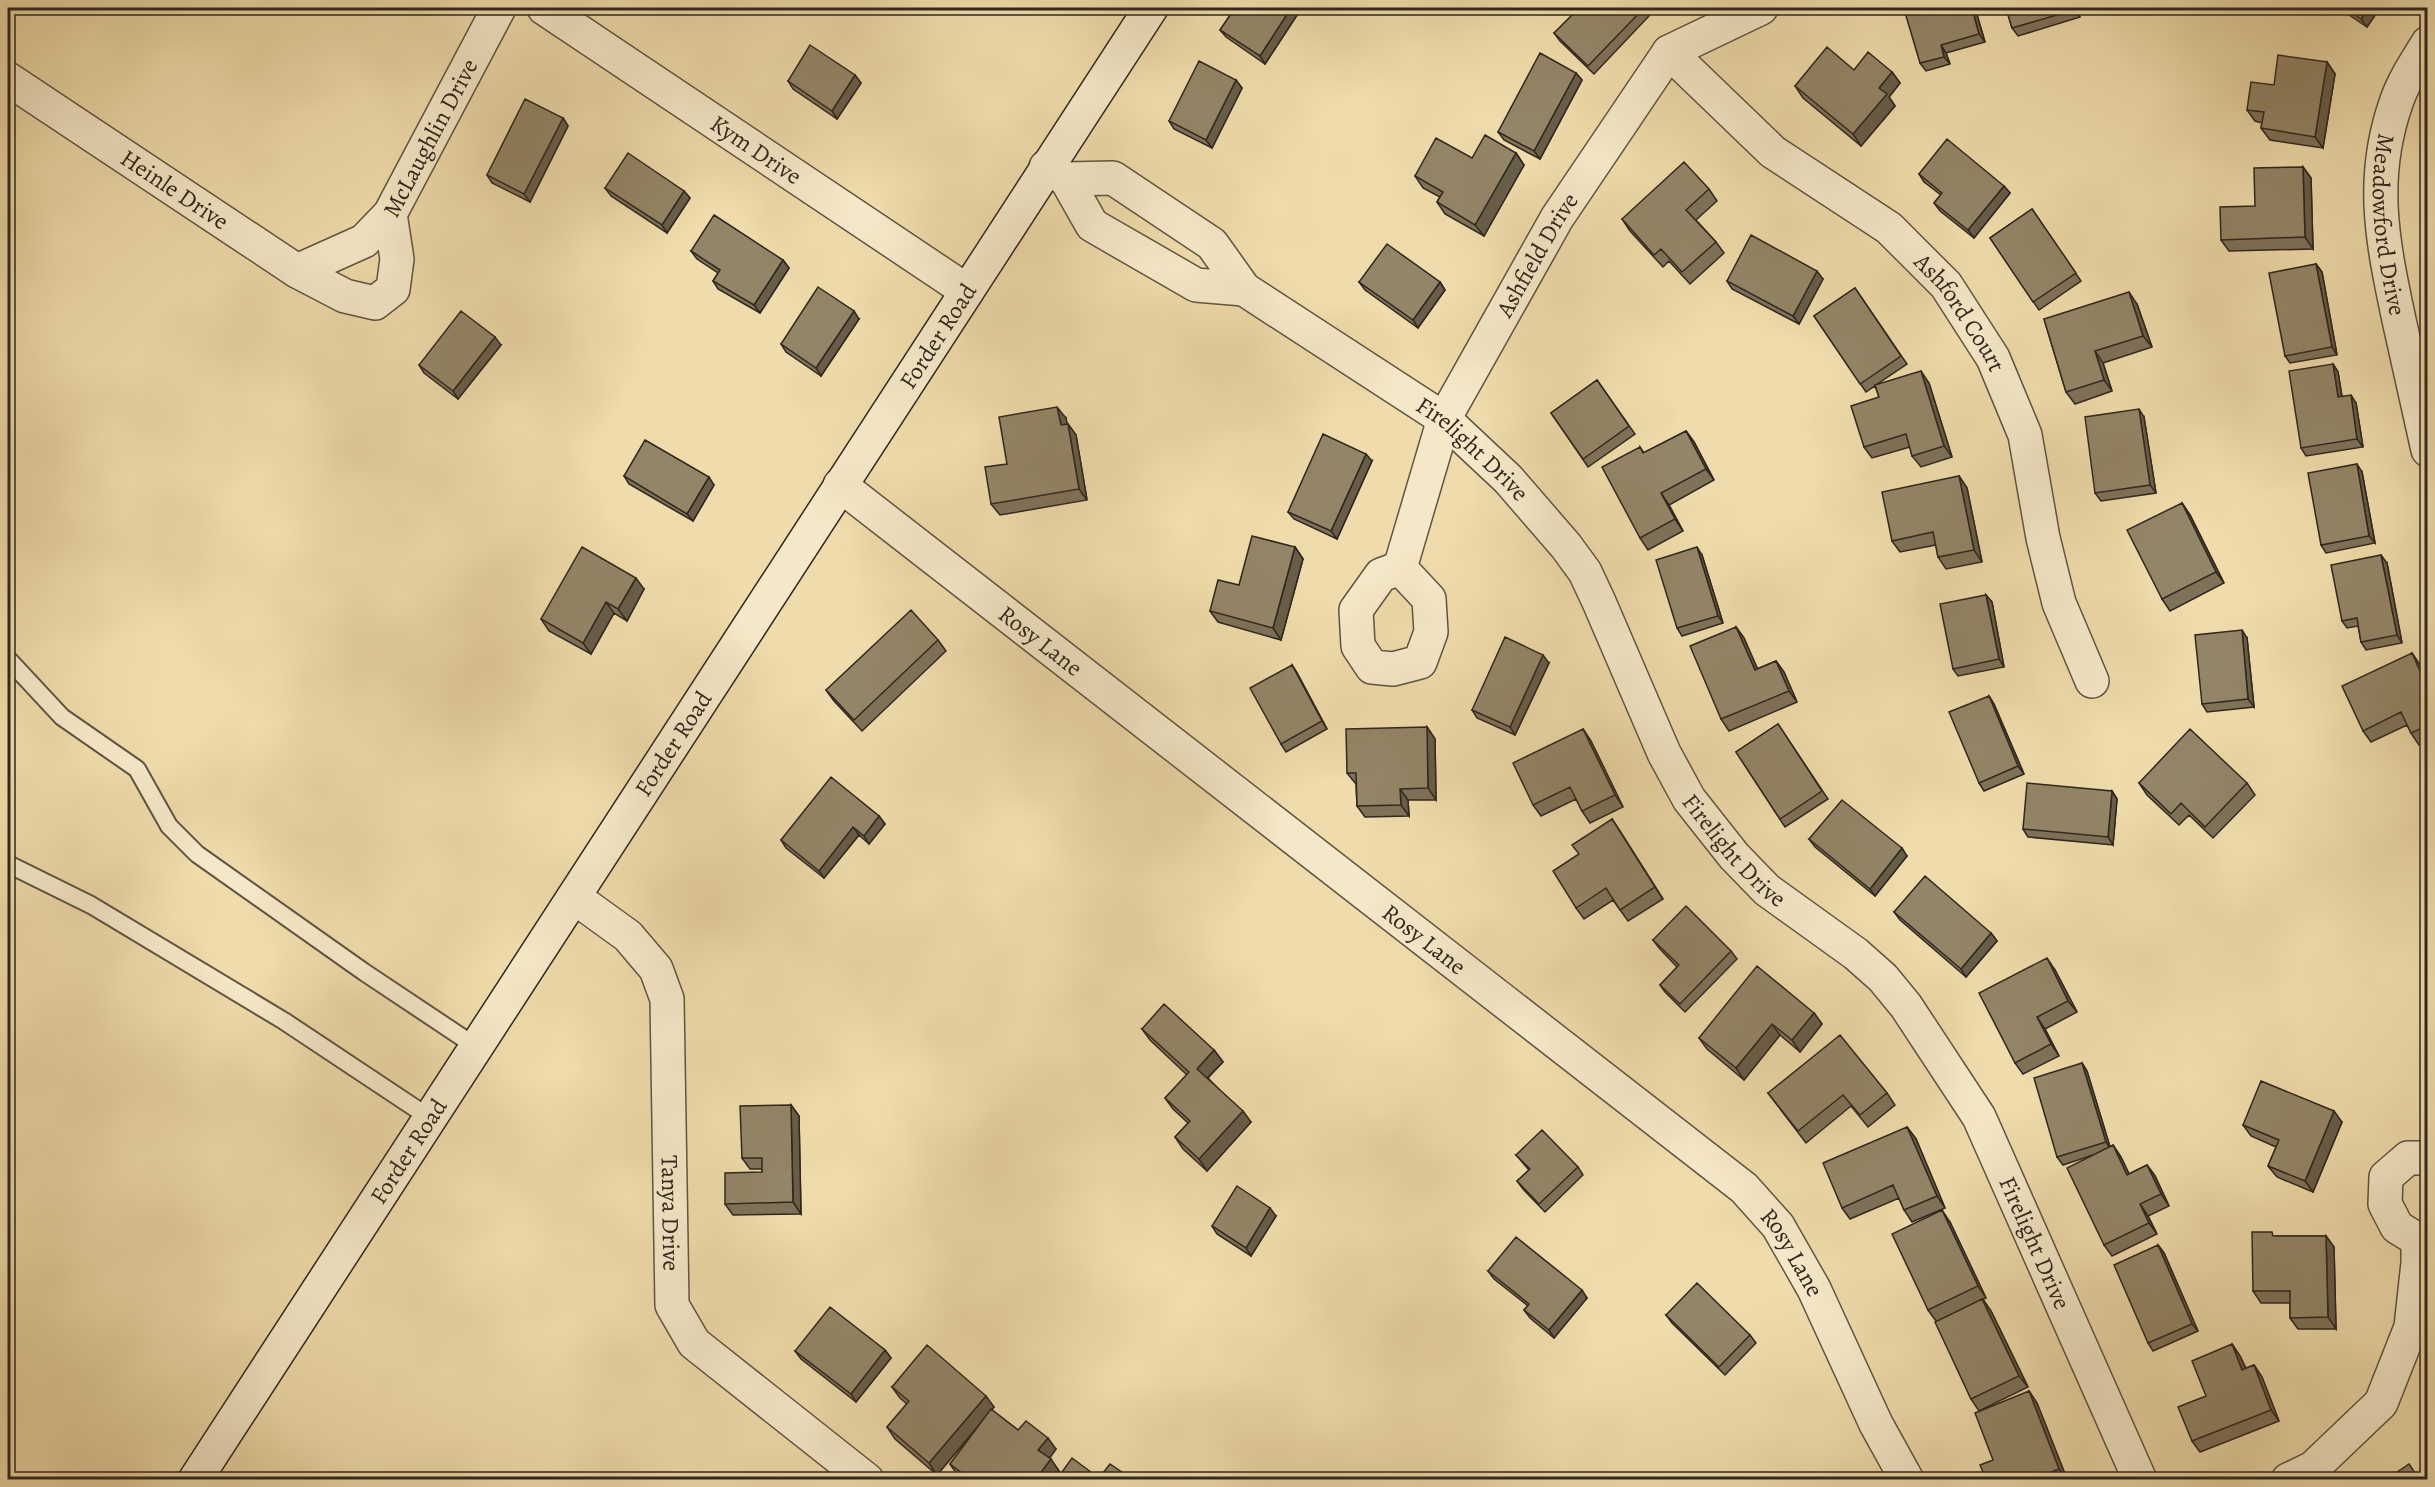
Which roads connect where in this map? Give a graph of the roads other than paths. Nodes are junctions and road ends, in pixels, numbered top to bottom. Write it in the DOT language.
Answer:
graph roads {
  1 [pos="499,8"];
  2 [pos="544,8"];
  3 [pos="1151,8"];
  4 [pos="1761,8"];
  5 [pos="2427,43"];
  6 [pos="1669,52"];
  7 [pos="8,79"];
  8 [pos="1056,173"];
  9 [pos="390,214"];
  10 [pos="297,271"];
  11 [pos="1244,290"];
  12 [pos="967,291"];
  13 [pos="1444,419"];
  14 [pos="2427,450"];
  15 [pos="840,484"];
  16 [pos="1400,568"];
  17 [pos="8,659"];
  18 [pos="2092,681"];
  19 [pos="8,864"];
  20 [pos="574,897"];
  21 [pos="475,1046"];
  22 [pos="430,1118"];
  23 [pos="2427,1158"];
  24 [pos="2423,1237"];
  25 [pos="195,1479"];
  26 [pos="867,1479"];
  27 [pos="1907,1479"];
  28 [pos="2140,1479"];
  29 [pos="2288,1479"];
  1 -- 9 [label="street, McLaughlin Drive"];
  2 -- 12 [label="street, Kym Drive"];
  3 -- 8 [label="street, Forder Road"];
  4 -- 6 [label="street"];
  5 -- 14 [label="street, Meadowford Drive"];
  6 -- 13 [label="street, Ashfield Drive"];
  6 -- 18 [label="street, Ashford Court"];
  7 -- 10 [label="street, Heinle Drive"];
  8 -- 11 [label="street, Firelight Drive"];
  8 -- 11 [label="street, Firelight Drive"];
  8 -- 12 [label="street, Forder Road"];
  9 -- 10 [label="street, McLaughlin Drive"];
  9 -- 10 [label="street, Heinle Drive"];
  11 -- 13 [label="street, Firelight Drive"];
  12 -- 15 [label="street, Forder Road"];
  13 -- 16 [label="street, Ashfield Drive"];
  13 -- 28 [label="street, Firelight Drive"];
  15 -- 20 [label="street, Forder Road"];
  15 -- 27 [label="street, Rosy Lane"];
  17 -- 21 [label="lane"];
  19 -- 22 [label="lane"];
  20 -- 21 [label="street, Forder Road"];
  20 -- 26 [label="street, Tanya Drive"];
  21 -- 22 [label="street, Forder Road"];
  22 -- 25 [label="street, Forder Road"];
  23 -- 24 [label="street"];
  24 -- 29 [label="street"];
}
